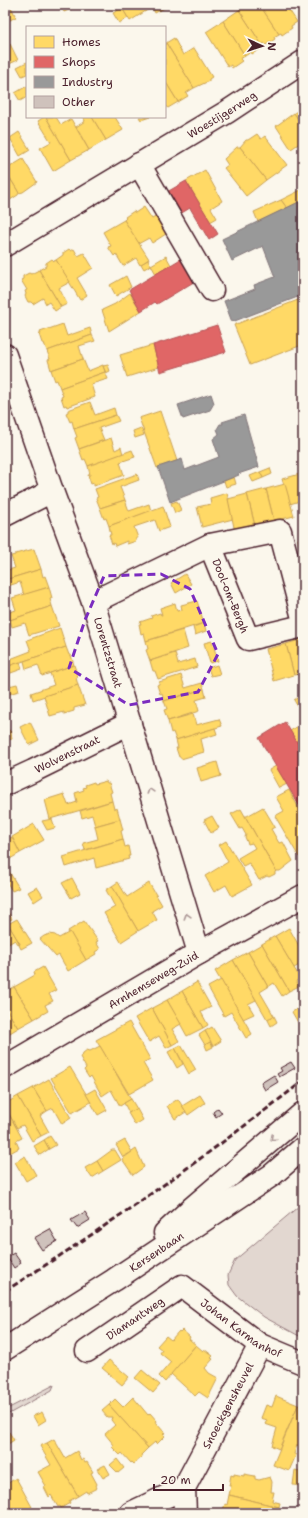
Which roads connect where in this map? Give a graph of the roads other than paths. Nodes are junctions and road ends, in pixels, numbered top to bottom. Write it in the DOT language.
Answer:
graph roads {
  1 [pos="303,62"];
  2 [pos="139,164"];
  3 [pos="5,245"];
  4 [pos="212,290"];
  5 [pos="5,355"];
  6 [pos="52,491"];
  7 [pos="5,515"];
  8 [pos="210,545"];
  9 [pos="93,602"];
  10 [pos="303,618"];
  11 [pos="303,626"];
  12 [pos="130,723"];
  13 [pos="5,784"];
  14 [pos="303,896"];
  15 [pos="199,953"];
  16 [pos="5,1067"];
  17 [pos="303,1113"];
  18 [pos="303,1148"];
  19 [pos="114,1280"];
  20 [pos="182,1286"];
  21 [pos="260,1345"];
  22 [pos="5,1349"];
  23 [pos="87,1351"];
  24 [pos="303,1363"];
  25 [pos="184,1488"];
  26 [pos="132,1513"];
  27 [pos="185,1513"];
  1 -- 2 [label="street, Woestijgerweg"];
  2 -- 3 [label="street, Woestijgerweg"];
  2 -- 4 [label="street"];
  5 -- 6 [label="street, Lorentzstraat"];
  6 -- 7 [label="street"];
  6 -- 9 [label="street, Lorentzstraat"];
  8 -- 9 [label="street, Dool-om-Bergh"];
  8 -- 10 [label="street, Dool-om-Bergh"];
  8 -- 11 [label="street, Dool-om-Bergh"];
  9 -- 12 [label="street, Lorentzstraat"];
  12 -- 13 [label="street, Wolvenstraat"];
  15 -- 12 [label="street, Lorentzstraat, one-way"];
  14 -- 15 [label="street, Arnhemseweg-Zuid"];
  15 -- 16 [label="street, Arnhemseweg-Zuid"];
  17 -- 19 [label="street, one-way"];
  18 -- 19 [label="street, Kersenbaan"];
  19 -- 22 [label="street, Kersenbaan"];
  20 -- 21 [label="street, Johan Karmanhof"];
  20 -- 23 [label="street, Diamantweg"];
  21 -- 24 [label="street, Johan Karmanhof"];
  21 -- 25 [label="street, Snoeckgensheuvel"];
  25 -- 26 [label="street"];
  25 -- 27 [label="street"];
}
